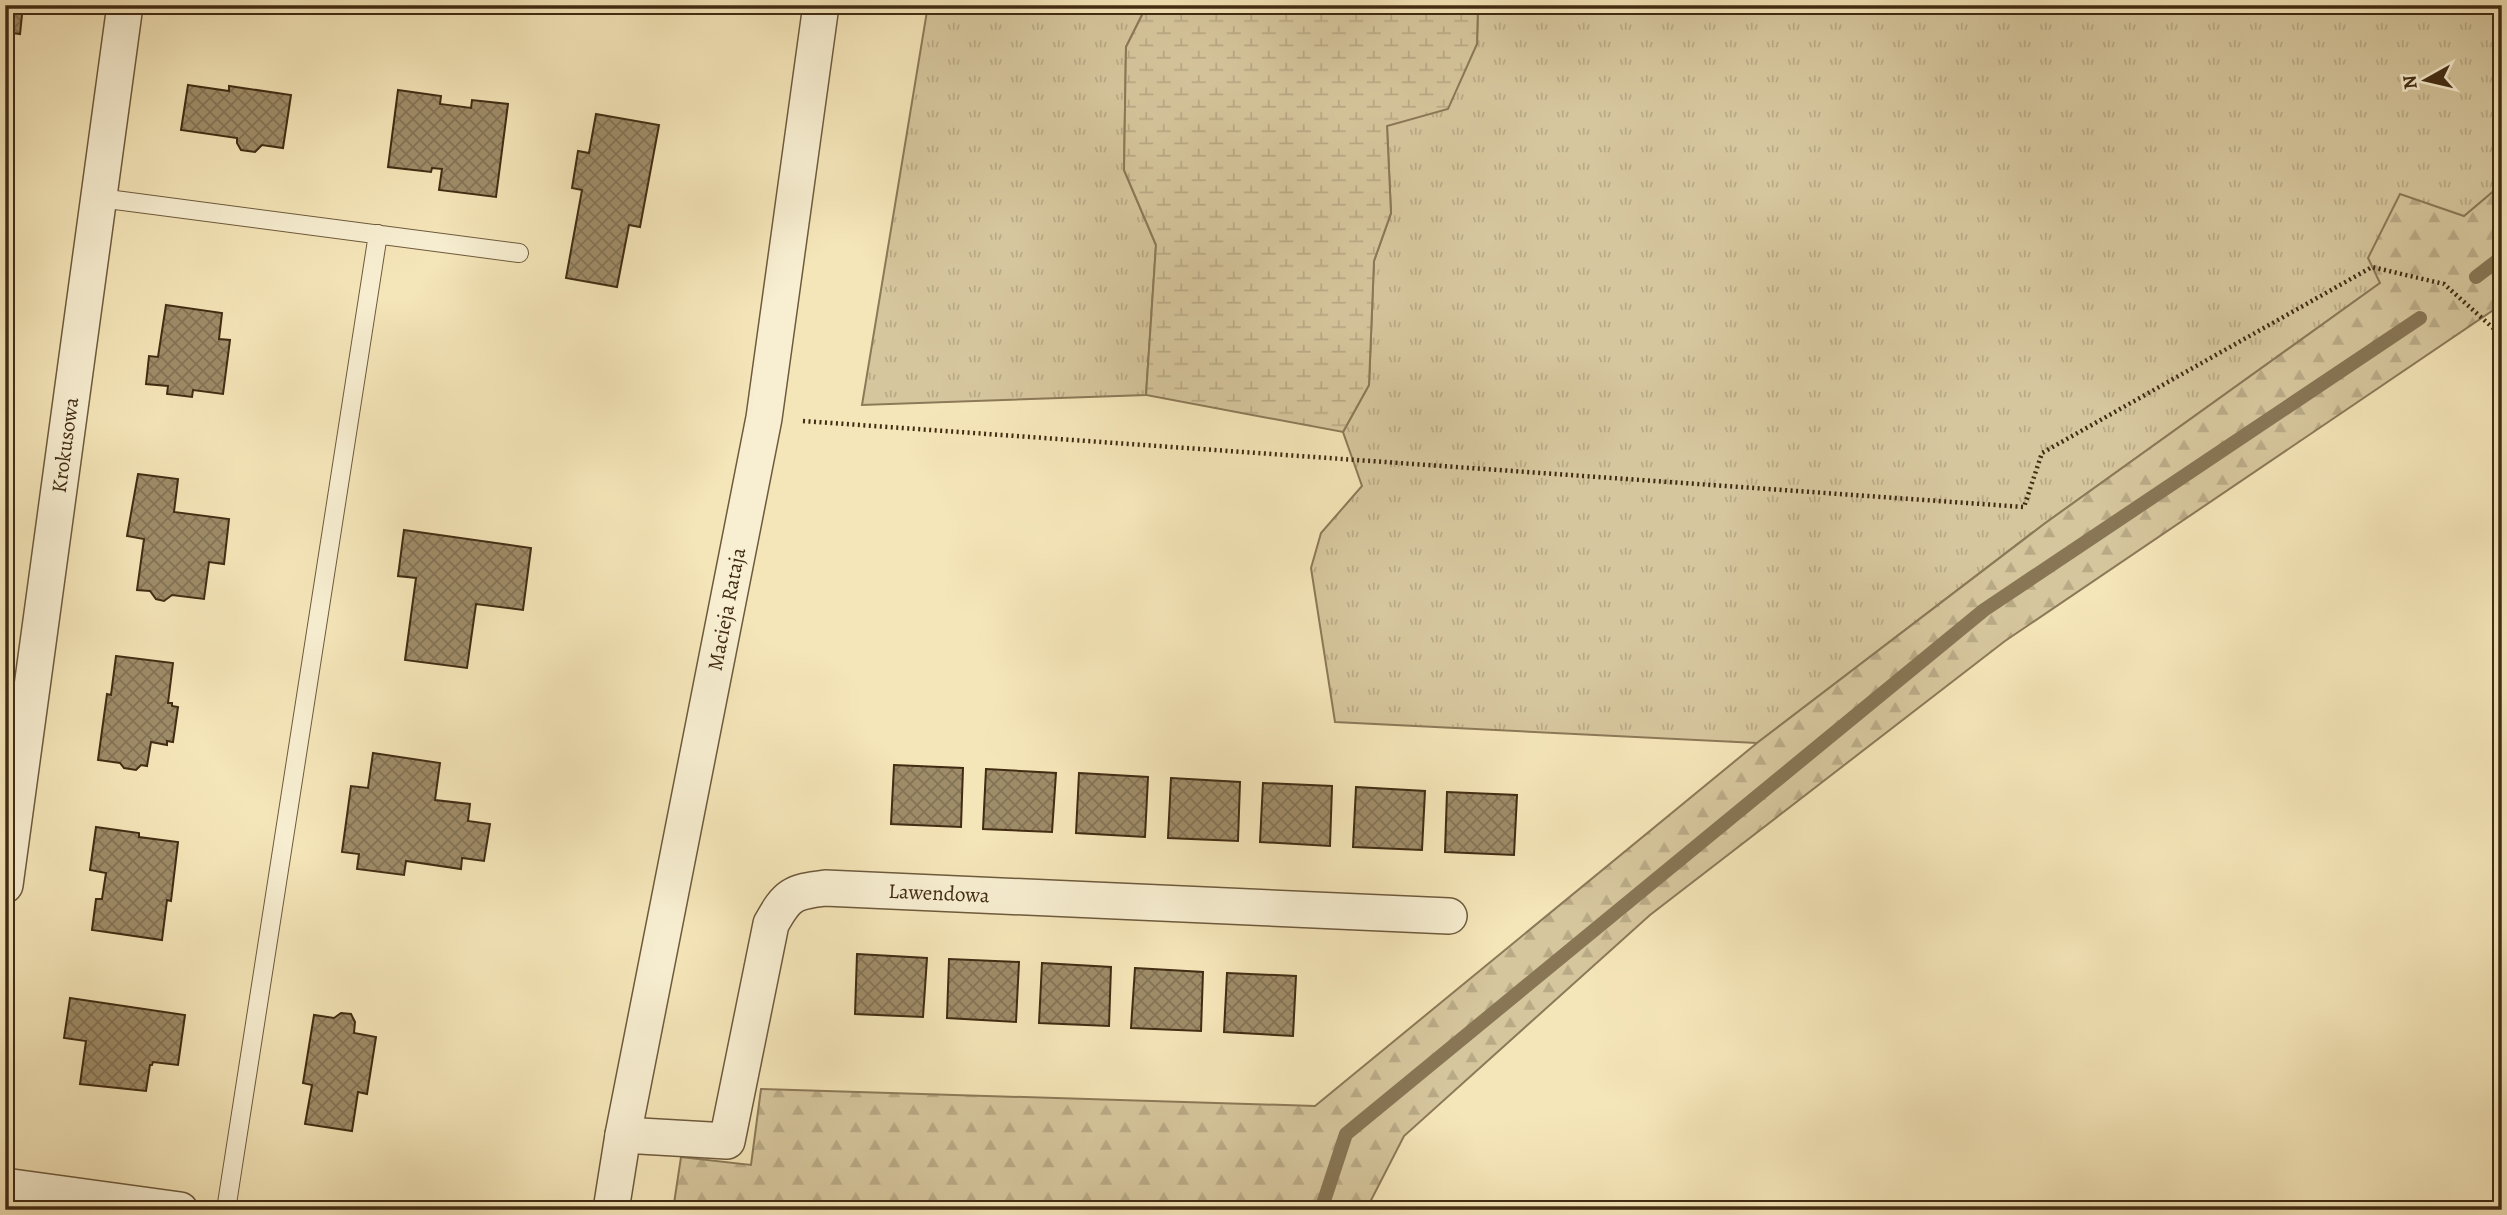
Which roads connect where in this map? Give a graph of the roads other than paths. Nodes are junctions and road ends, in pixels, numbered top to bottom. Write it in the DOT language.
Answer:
graph roads {
  1 [pos="125,5"];
  2 [pos="821,5"];
  3 [pos="100,198"];
  4 [pos="378,234"];
  5 [pos="519,253"];
  6 [pos="5,886"];
  7 [pos="1449,916"];
  8 [pos="623,1135"];
  9 [pos="5,1186"];
  10 [pos="180,1210"];
  11 [pos="226,1210"];
  12 [pos="611,1210"];
  1 -- 3 [label="street, Krokusowa"];
  2 -- 8 [label="street, Macieja Rataja"];
  3 -- 4 [label="lane"];
  3 -- 6 [label="street, Krokusowa"];
  4 -- 5 [label="lane"];
  4 -- 11 [label="lane"];
  7 -- 8 [label="street, Lawendowa"];
  8 -- 12 [label="street, Macieja Rataja"];
  9 -- 10 [label="street"];
}
